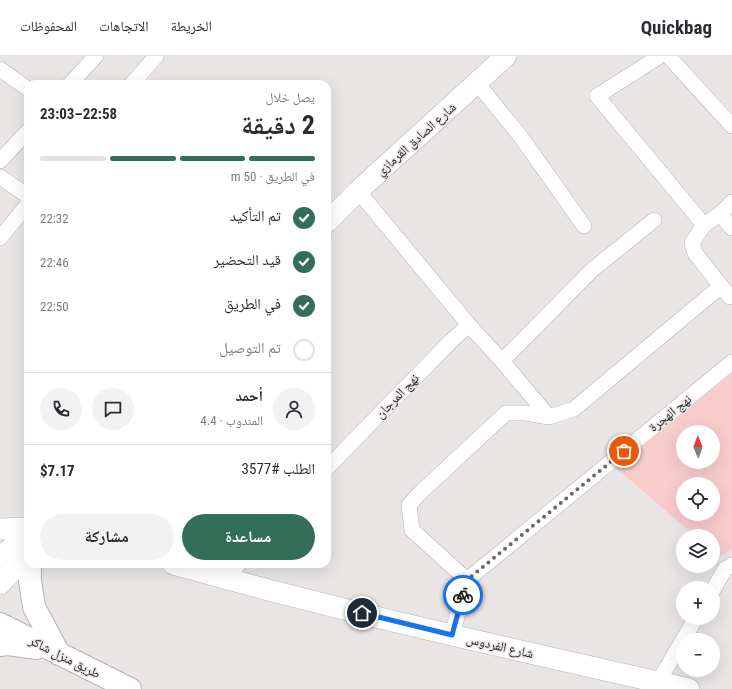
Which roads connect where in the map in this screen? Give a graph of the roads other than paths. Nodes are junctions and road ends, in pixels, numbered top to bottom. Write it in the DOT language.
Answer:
graph roads {
  1 [pos="96,56"];
  2 [pos="156,56"];
  3 [pos="664,57"];
  4 [pos="496,59"];
  5 [pos="0,69"];
  6 [pos="74,80"];
  7 [pos="135,80"];
  8 [pos="477,83"];
  9 [pos="24,86"];
  10 [pos="732,126"];
  11 [pos="24,135"];
  12 [pos="0,162"];
  13 [pos="0,177"];
  14 [pos="358,191"];
  15 [pos="24,193"];
  16 [pos="732,202"];
  17 [pos="24,209"];
  18 [pos="720,214"];
  19 [pos="331,218"];
  20 [pos="654,220"];
  21 [pos="704,225"];
  22 [pos="584,226"];
  23 [pos="732,228"];
  24 [pos="0,238"];
  25 [pos="727,291"];
  26 [pos="468,325"];
  27 [pos="502,361"];
  28 [pos="732,362"];
  29 [pos="549,417"];
  30 [pos="331,464"];
  31 [pos="24,528"];
  32 [pos="0,529"];
  33 [pos="24,542"];
  34 [pos="0,556"];
  35 [pos="24,558"];
  36 [pos="732,565"];
  37 [pos="30,568"];
  38 [pos="207,568"];
  39 [pos="232,571"];
  40 [pos="467,580"];
  41 [pos="719,581"];
  42 [pos="0,584"];
  43 [pos="0,624"];
  44 [pos="452,635"];
  45 [pos="0,645"];
  46 [pos="55,652"];
  47 [pos="676,652"];
  48 [pos="658,682"];
  49 [pos="130,689"];
  50 [pos="689,689"];
  1 -- 6 [label="street"];
  2 -- 7 [label="street"];
  3 -- 10 [label="street"];
  3 -- 21 [label="street"];
  4 -- 8 [label="street, شارع الصادق القرمازي"];
  5 -- 9 [label="street"];
  8 -- 14 [label="street, شارع الصادق القرمازي"];
  8 -- 22 [label="street"];
  11 -- 12 [label="street"];
  13 -- 15 [label="street"];
  14 -- 19 [label="street, شارع الصادق القرمازي"];
  14 -- 26 [label="street"];
  16 -- 18 [label="street"];
  17 -- 24 [label="street"];
  18 -- 21 [label="street"];
  18 -- 23 [label="street"];
  20 -- 27 [label="street"];
  21 -- 25 [label="street"];
  25 -- 29 [label="street"];
  26 -- 27 [label="street"];
  26 -- 30 [label="street, نهج المرجان"];
  27 -- 29 [label="street"];
  28 -- 40 [label="street, نهج الهجرة"];
  29 -- 40 [label="street"];
  31 -- 32 [label="street"];
  33 -- 34 [label="street"];
  35 -- 42 [label="street"];
  36 -- 41 [label="street"];
  37 -- 46 [label="main road"];
  38 -- 39 [label="street, شارع الفردوس"];
  39 -- 44 [label="street, شارع الفردوس"];
  40 -- 44 [label="street"];
  43 -- 46 [label="main road, طريق منزل شاكر"];
  44 -- 48 [label="street, شارع الفردوس"];
  45 -- 46 [label="main road"];
  46 -- 49 [label="main road, طريق منزل شاكر"];
  47 -- 48 [label="street"];
  48 -- 50 [label="street, شارع الفردوس"];
}
